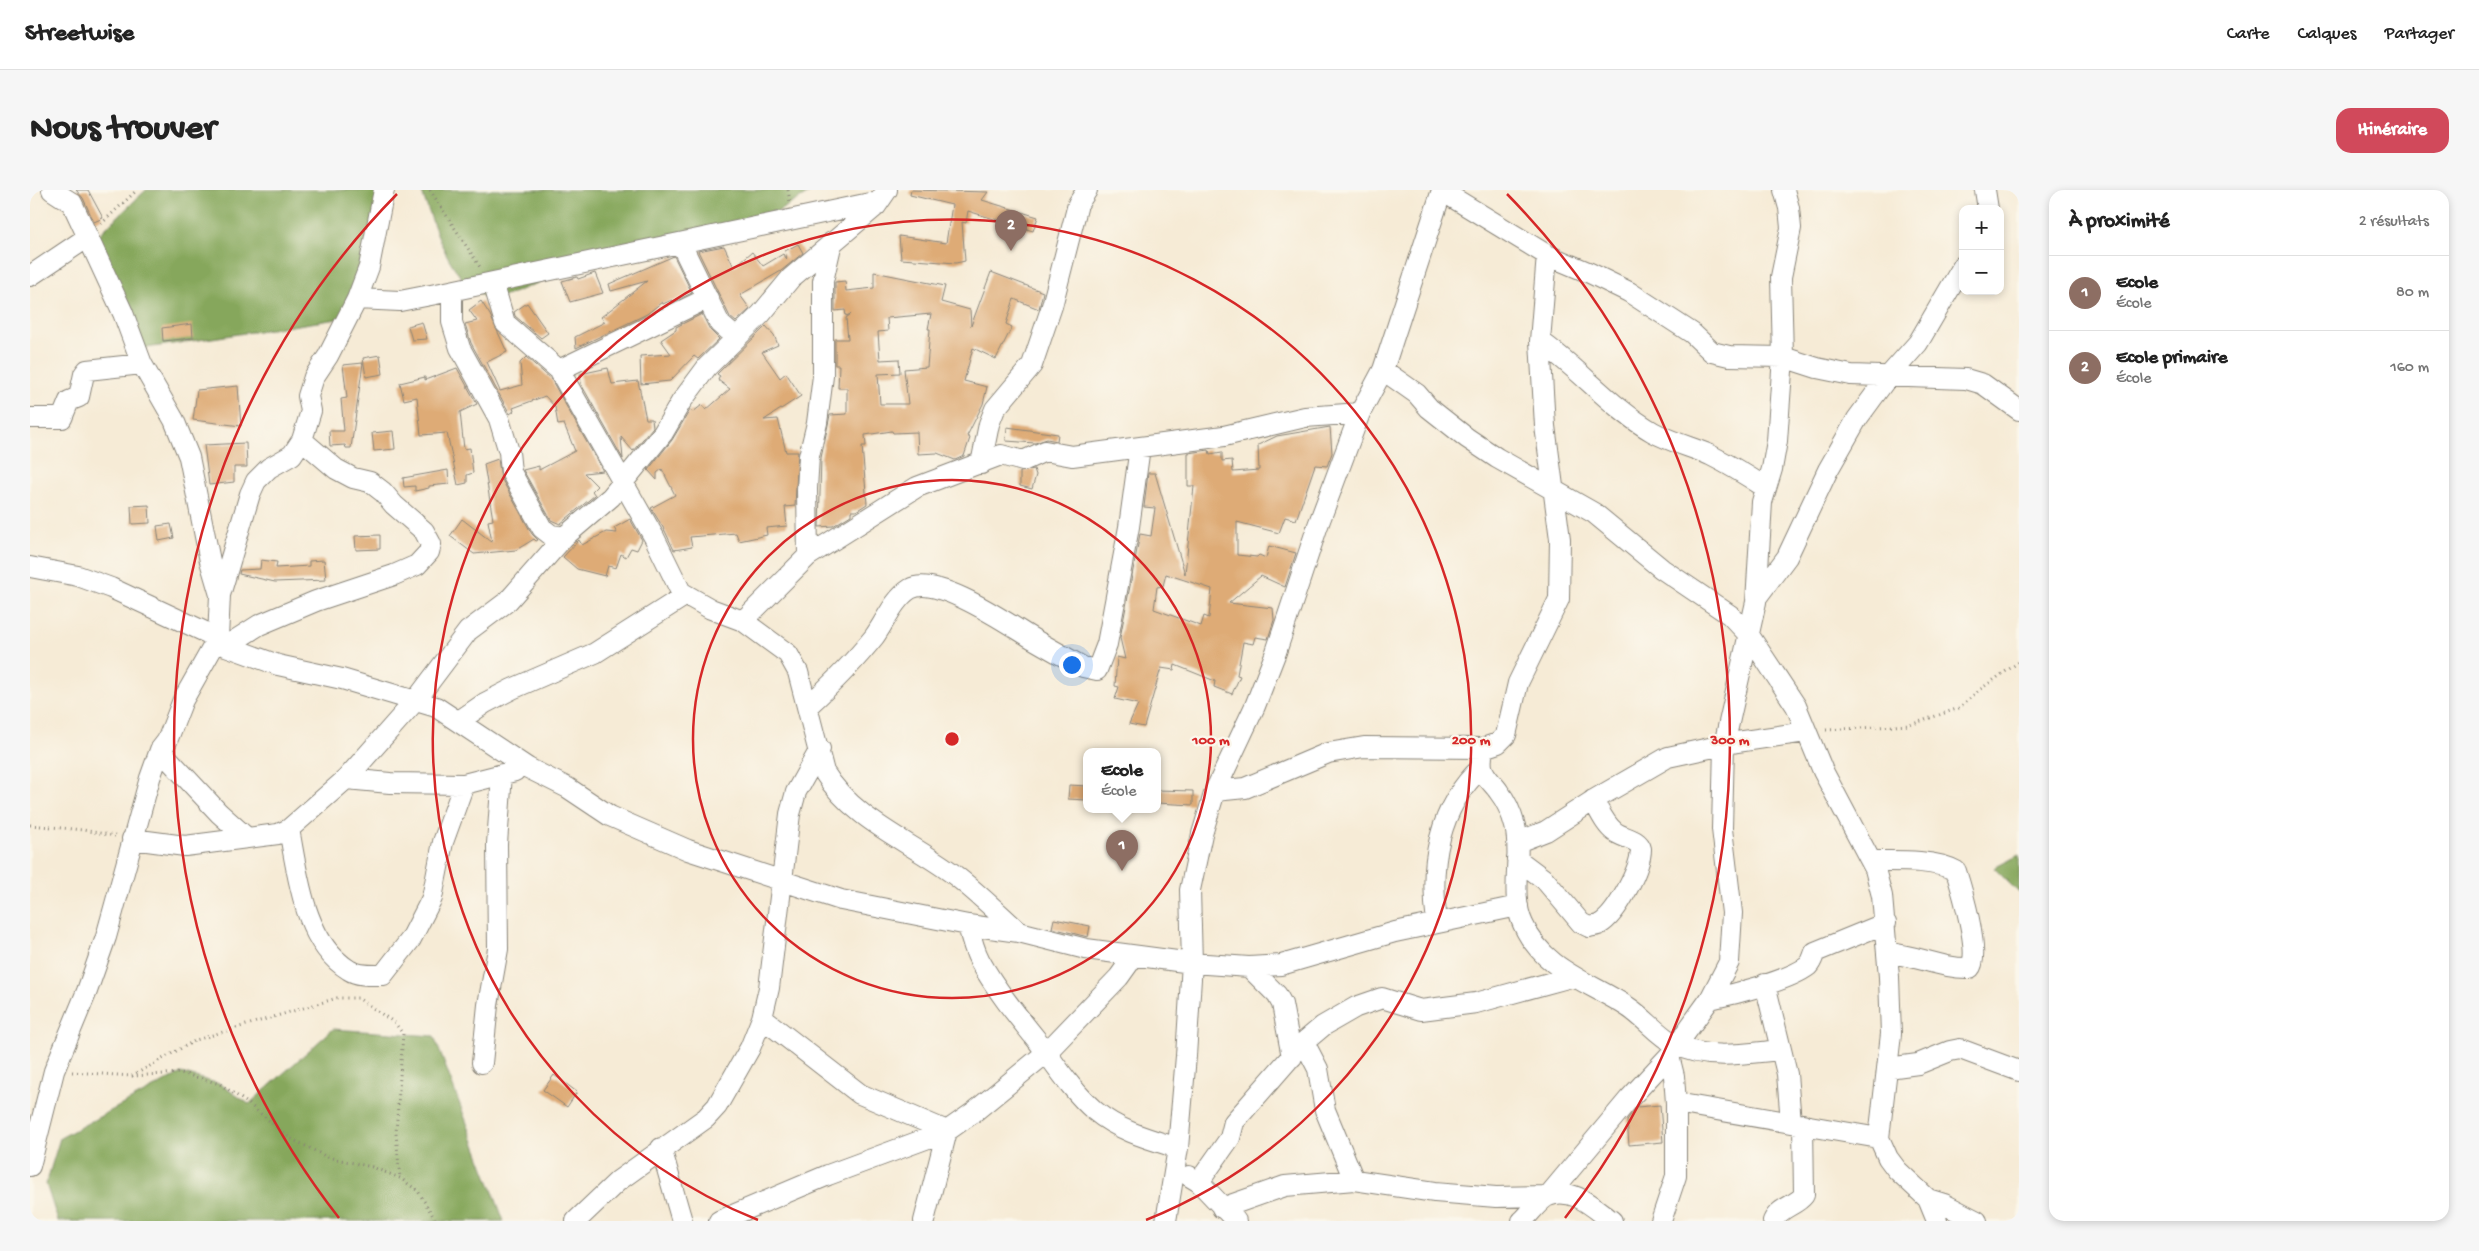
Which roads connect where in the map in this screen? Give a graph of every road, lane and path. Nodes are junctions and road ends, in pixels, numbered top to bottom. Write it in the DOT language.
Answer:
graph roads {
  1 [pos="52,190"];
  2 [pos="137,190"];
  3 [pos="384,190"];
  4 [pos="430,190"];
  5 [pos="1087,190"];
  6 [pos="1784,190"];
  7 [pos="1985,190"];
  8 [pos="1442,191"];
  9 [pos="875,197"];
  10 [pos="1987,205"];
  11 [pos="88,237"];
  12 [pos="832,242"];
  13 [pos="681,244"];
  14 [pos="1546,255"];
  15 [pos="1959,273"];
  16 [pos="30,276"];
  17 [pos="490,283"];
  18 [pos="452,291"];
  19 [pos="708,298"];
  20 [pos="357,299"];
  21 [pos="736,338"];
  22 [pos="1540,341"];
  23 [pos="1783,357"];
  24 [pos="142,364"];
  25 [pos="559,370"];
  26 [pos="1384,370"];
  27 [pos="1887,378"];
  28 [pos="2019,410"];
  29 [pos="1360,413"];
  30 [pos="30,418"];
  31 [pos="302,440"];
  32 [pos="1140,447"];
  33 [pos="981,464"];
  34 [pos="622,484"];
  35 [pos="1766,488"];
  36 [pos="1554,490"];
  37 [pos="564,537"];
  38 [pos="808,556"];
  39 [pos="30,567"];
  40 [pos="220,595"];
  41 [pos="686,595"];
  42 [pos="1757,597"];
  43 [pos="743,621"];
  44 [pos="1749,635"];
  45 [pos="222,642"];
  46 [pos="2019,662"];
  47 [pos="416,700"];
  48 [pos="808,706"];
  49 [pos="460,721"];
  50 [pos="1806,732"];
  51 [pos="1724,745"];
  52 [pos="820,749"];
  53 [pos="160,750"];
  54 [pos="1482,757"];
  55 [pos="528,768"];
  56 [pos="502,774"];
  57 [pos="346,779"];
  58 [pos="464,784"];
  59 [pos="1215,791"];
  60 [pos="1593,800"];
  61 [pos="30,825"];
  62 [pos="289,829"];
  63 [pos="247,838"];
  64 [pos="132,839"];
  65 [pos="1517,850"];
  66 [pos="1871,861"];
  67 [pos="782,881"];
  68 [pos="1518,906"];
  69 [pos="1437,922"];
  70 [pos="1886,923"];
  71 [pos="968,925"];
  72 [pos="1019,932"];
  73 [pos="1888,953"];
  74 [pos="1134,956"];
  75 [pos="1192,963"];
  76 [pos="1249,967"];
  77 [pos="1571,977"];
  78 [pos="1765,984"];
  79 [pos="1710,999"];
  80 [pos="762,1018"];
  81 [pos="1298,1049"];
  82 [pos="1781,1050"];
  83 [pos="1672,1051"];
  84 [pos="1046,1053"];
  85 [pos="482,1063"];
  86 [pos="1888,1068"];
  87 [pos="54,1071"];
  88 [pos="2019,1071"];
  89 [pos="132,1076"];
  90 [pos="1676,1103"];
  91 [pos="1797,1123"];
  92 [pos="947,1131"];
  93 [pos="1879,1138"];
  94 [pos="661,1148"];
  95 [pos="1176,1157"];
  96 [pos="30,1166"];
  97 [pos="400,1178"];
  98 [pos="1354,1180"];
  99 [pos="1198,1182"];
  100 [pos="1548,1196"];
  101 [pos="1928,1199"];
  102 [pos="1229,1215"];
  103 [pos="436,1221"];
  104 [pos="576,1221"];
  105 [pos="682,1221"];
  106 [pos="719,1221"];
  107 [pos="924,1221"];
  108 [pos="1166,1221"];
  109 [pos="1522,1221"];
  110 [pos="1612,1221"];
  111 [pos="1661,1221"];
  112 [pos="1773,1221"];
  113 [pos="1937,1221"];
  114 [pos="1977,1221"];
  1 -- 11 [label="street"];
  2 -- 11 [label="path"];
  3 -- 20 [label="street"];
  4 -- 17 [label="path"];
  5 -- 33 [label="street"];
  6 -- 23 [label="street"];
  7 -- 10 [label="street"];
  8 -- 14 [label="street"];
  8 -- 26 [label="street"];
  9 -- 12 [label="street"];
  9 -- 13 [label="street"];
  11 -- 16 [label="street"];
  11 -- 24 [label="street"];
  12 -- 21 [label="street"];
  12 -- 38 [label="street"];
  13 -- 17 [label="street"];
  13 -- 19 [label="street"];
  14 -- 22 [label="street"];
  14 -- 23 [label="street"];
  15 -- 27 [label="street"];
  17 -- 18 [label="street"];
  17 -- 25 [label="street"];
  18 -- 20 [label="street"];
  18 -- 37 [label="street"];
  19 -- 21 [label="street"];
  19 -- 25 [label="street"];
  20 -- 31 [label="street"];
  21 -- 34 [label="street"];
  22 -- 35 [label="street"];
  22 -- 36 [label="street"];
  23 -- 27 [label="street"];
  23 -- 35 [label="street"];
  24 -- 30 [label="street"];
  24 -- 40 [label="street"];
  25 -- 34 [label="street"];
  26 -- 29 [label="street"];
  26 -- 36 [label="street"];
  27 -- 28 [label="street"];
  27 -- 42 [label="street"];
  29 -- 32 [label="street"];
  29 -- 59 [label="street"];
  31 -- 40 [label="street"];
  31 -- 45 [label="street"];
  32 -- 33 [label="street"];
  32 -- 48 [label="street"];
  33 -- 38 [label="street"];
  34 -- 37 [label="street"];
  34 -- 41 [label="street"];
  35 -- 42 [label="street"];
  36 -- 44 [label="street"];
  36 -- 54 [label="street"];
  37 -- 47 [label="street"];
  38 -- 43 [label="street"];
  39 -- 45 [label="street"];
  40 -- 45 [label="street"];
  41 -- 43 [label="street"];
  41 -- 49 [label="street"];
  42 -- 44 [label="street"];
  43 -- 48 [label="street"];
  44 -- 50 [label="street"];
  44 -- 51 [label="street"];
  45 -- 47 [label="street"];
  45 -- 53 [label="street"];
  46 -- 50 [label="path"];
  47 -- 49 [label="street"];
  47 -- 57 [label="street"];
  48 -- 52 [label="street"];
  49 -- 55 [label="street"];
  50 -- 51 [label="street"];
  50 -- 66 [label="street"];
  51 -- 60 [label="street"];
  51 -- 79 [label="street"];
  52 -- 67 [label="street"];
  52 -- 72 [label="street"];
  53 -- 63 [label="street"];
  53 -- 64 [label="street"];
  54 -- 59 [label="street"];
  54 -- 65 [label="street"];
  54 -- 69 [label="street"];
  55 -- 56 [label="street"];
  55 -- 67 [label="street"];
  56 -- 58 [label="street"];
  56 -- 85 [label="street"];
  57 -- 58 [label="street"];
  57 -- 62 [label="street"];
  58 -- 62 [label="street"];
  59 -- 75 [label="street"];
  60 -- 65 [label="street"];
  60 -- 65 [label="street"];
  61 -- 64 [label="path"];
  62 -- 63 [label="street"];
  63 -- 64 [label="street"];
  64 -- 87 [label="street"];
  65 -- 68 [label="street"];
  66 -- 70 [label="street"];
  66 -- 73 [label="street"];
  67 -- 71 [label="street"];
  67 -- 80 [label="street"];
  68 -- 69 [label="street"];
  68 -- 77 [label="street"];
  69 -- 76 [label="street"];
  70 -- 73 [label="street"];
  70 -- 78 [label="street"];
  71 -- 72 [label="street"];
  71 -- 84 [label="street"];
  72 -- 74 [label="street"];
  73 -- 86 [label="street"];
  74 -- 75 [label="street"];
  74 -- 84 [label="street"];
  75 -- 76 [label="street"];
  75 -- 95 [label="street"];
  76 -- 81 [label="street"];
  77 -- 81 [label="street"];
  77 -- 83 [label="street"];
  78 -- 79 [label="street"];
  78 -- 82 [label="street"];
  79 -- 83 [label="street"];
  80 -- 92 [label="street"];
  80 -- 94 [label="street"];
  81 -- 98 [label="street"];
  81 -- 99 [label="street"];
  82 -- 83 [label="street"];
  82 -- 91 [label="street"];
  83 -- 90 [label="street"];
  83 -- 100 [label="street"];
  84 -- 92 [label="street"];
  84 -- 95 [label="street"];
  86 -- 88 [label="street"];
  86 -- 93 [label="street"];
  87 -- 89 [label="path"];
  87 -- 96 [label="street"];
  89 -- 97 [label="path"];
  89 -- 97 [label="path"];
  90 -- 91 [label="street"];
  90 -- 111 [label="street"];
  91 -- 93 [label="street"];
  91 -- 112 [label="street"];
  92 -- 106 [label="street"];
  92 -- 107 [label="street"];
  93 -- 101 [label="street"];
  94 -- 104 [label="street"];
  94 -- 105 [label="street"];
  95 -- 99 [label="street"];
  95 -- 108 [label="street"];
  97 -- 103 [label="path"];
  98 -- 100 [label="street"];
  98 -- 102 [label="street"];
  99 -- 102 [label="street"];
  100 -- 109 [label="street"];
  100 -- 110 [label="street"];
  101 -- 113 [label="street"];
  101 -- 114 [label="street"];
}
